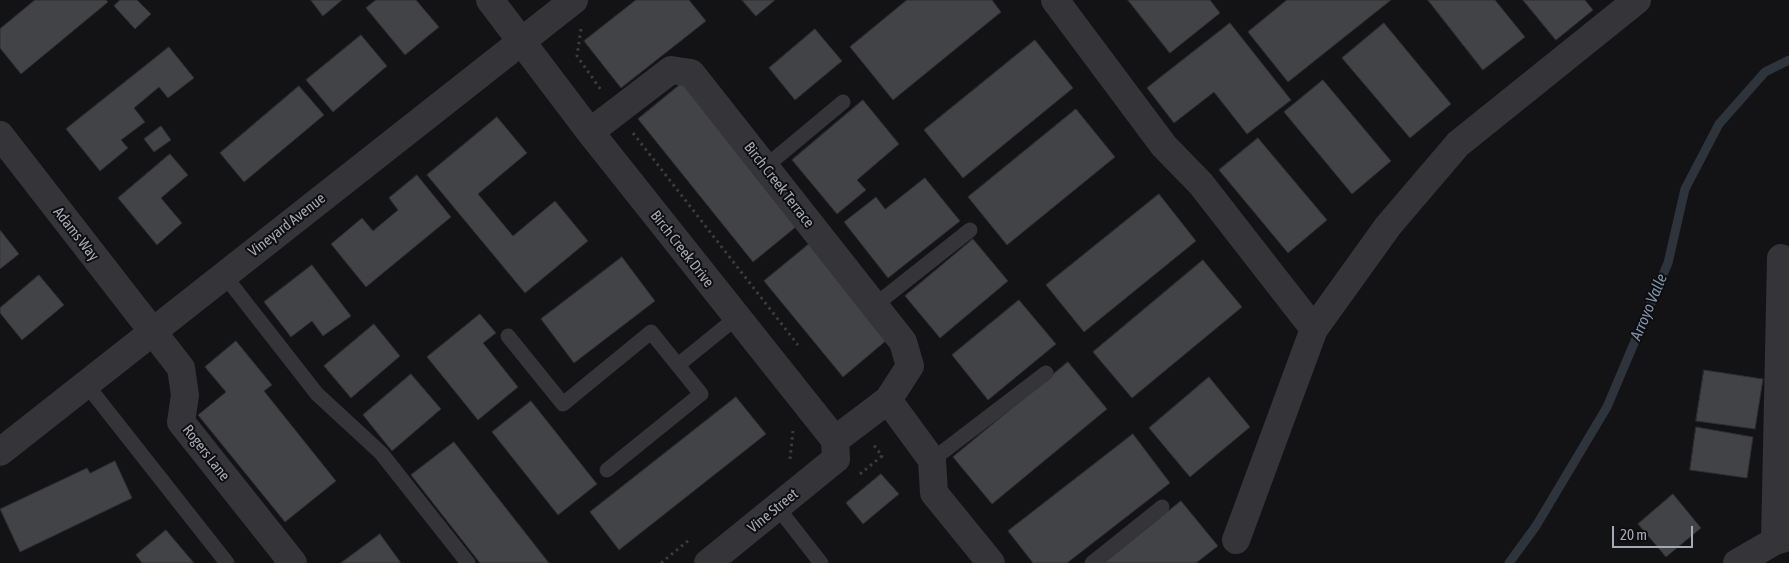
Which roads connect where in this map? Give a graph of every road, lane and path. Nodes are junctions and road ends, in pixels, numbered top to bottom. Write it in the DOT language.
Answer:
graph roads {
  1 [pos="490,0"];
  2 [pos="1056,0"];
  3 [pos="1636,0"];
  4 [pos="578,11"];
  5 [pos="522,40"];
  6 [pos="844,102"];
  7 [pos="617,112"];
  8 [pos="590,132"];
  9 [pos="0,135"];
  10 [pos="765,168"];
  11 [pos="970,230"];
  12 [pos="1781,258"];
  13 [pos="224,275"];
  14 [pos="874,306"];
  15 [pos="736,318"];
  16 [pos="1314,329"];
  17 [pos="151,332"];
  18 [pos="508,336"];
  19 [pos="804,353"];
  20 [pos="678,365"];
  21 [pos="1046,373"];
  22 [pos="86,384"];
  23 [pos="888,400"];
  24 [pos="858,423"];
  25 [pos="836,450"];
  26 [pos="0,452"];
  27 [pos="882,456"];
  28 [pos="932,460"];
  29 [pos="607,470"];
  30 [pos="1162,506"];
  31 [pos="778,508"];
  32 [pos="1782,539"];
  33 [pos="1236,540"];
  34 [pos="227,563"];
  35 [pos="293,563"];
  36 [pos="468,563"];
  37 [pos="708,563"];
  38 [pos="822,563"];
  39 [pos="991,563"];
  40 [pos="1092,563"];
  41 [pos="1738,563"];
  1 -- 5 [label="street, Birch Creek Drive"];
  2 -- 16 [label="street"];
  3 -- 16 [label="street"];
  4 -- 5 [label="street, Vineyard Avenue"];
  4 -- 7 [label="path"];
  5 -- 8 [label="street, Birch Creek Drive"];
  5 -- 13 [label="street, Vineyard Avenue"];
  6 -- 10 [label="lane"];
  7 -- 8 [label="street, Birch Creek Terrace"];
  7 -- 10 [label="street, Birch Creek Terrace"];
  7 -- 19 [label="path"];
  8 -- 15 [label="street, Birch Creek Drive"];
  9 -- 17 [label="street, Adams Way"];
  10 -- 14 [label="street, Birch Creek Terrace"];
  11 -- 14 [label="lane"];
  12 -- 32 [label="street"];
  13 -- 17 [label="street, Vineyard Avenue"];
  13 -- 36 [label="lane"];
  14 -- 23 [label="street, Birch Creek Terrace"];
  15 -- 20 [label="lane"];
  15 -- 25 [label="street, Birch Creek Drive"];
  16 -- 33 [label="street"];
  17 -- 22 [label="street, Vineyard Avenue"];
  17 -- 35 [label="street, Rogers Lane"];
  18 -- 20 [label="lane"];
  20 -- 29 [label="lane"];
  21 -- 28 [label="lane"];
  22 -- 26 [label="street, Vineyard Avenue"];
  22 -- 34 [label="lane"];
  23 -- 24 [label="street, Birch Creek Terrace"];
  23 -- 28 [label="street"];
  24 -- 25 [label="street, Birch Creek Terrace"];
  24 -- 27 [label="path"];
  25 -- 31 [label="street, Vine Street"];
  28 -- 39 [label="street"];
  30 -- 40 [label="lane"];
  31 -- 37 [label="street, Vine Street"];
  31 -- 38 [label="lane"];
  32 -- 41 [label="street"];
}
